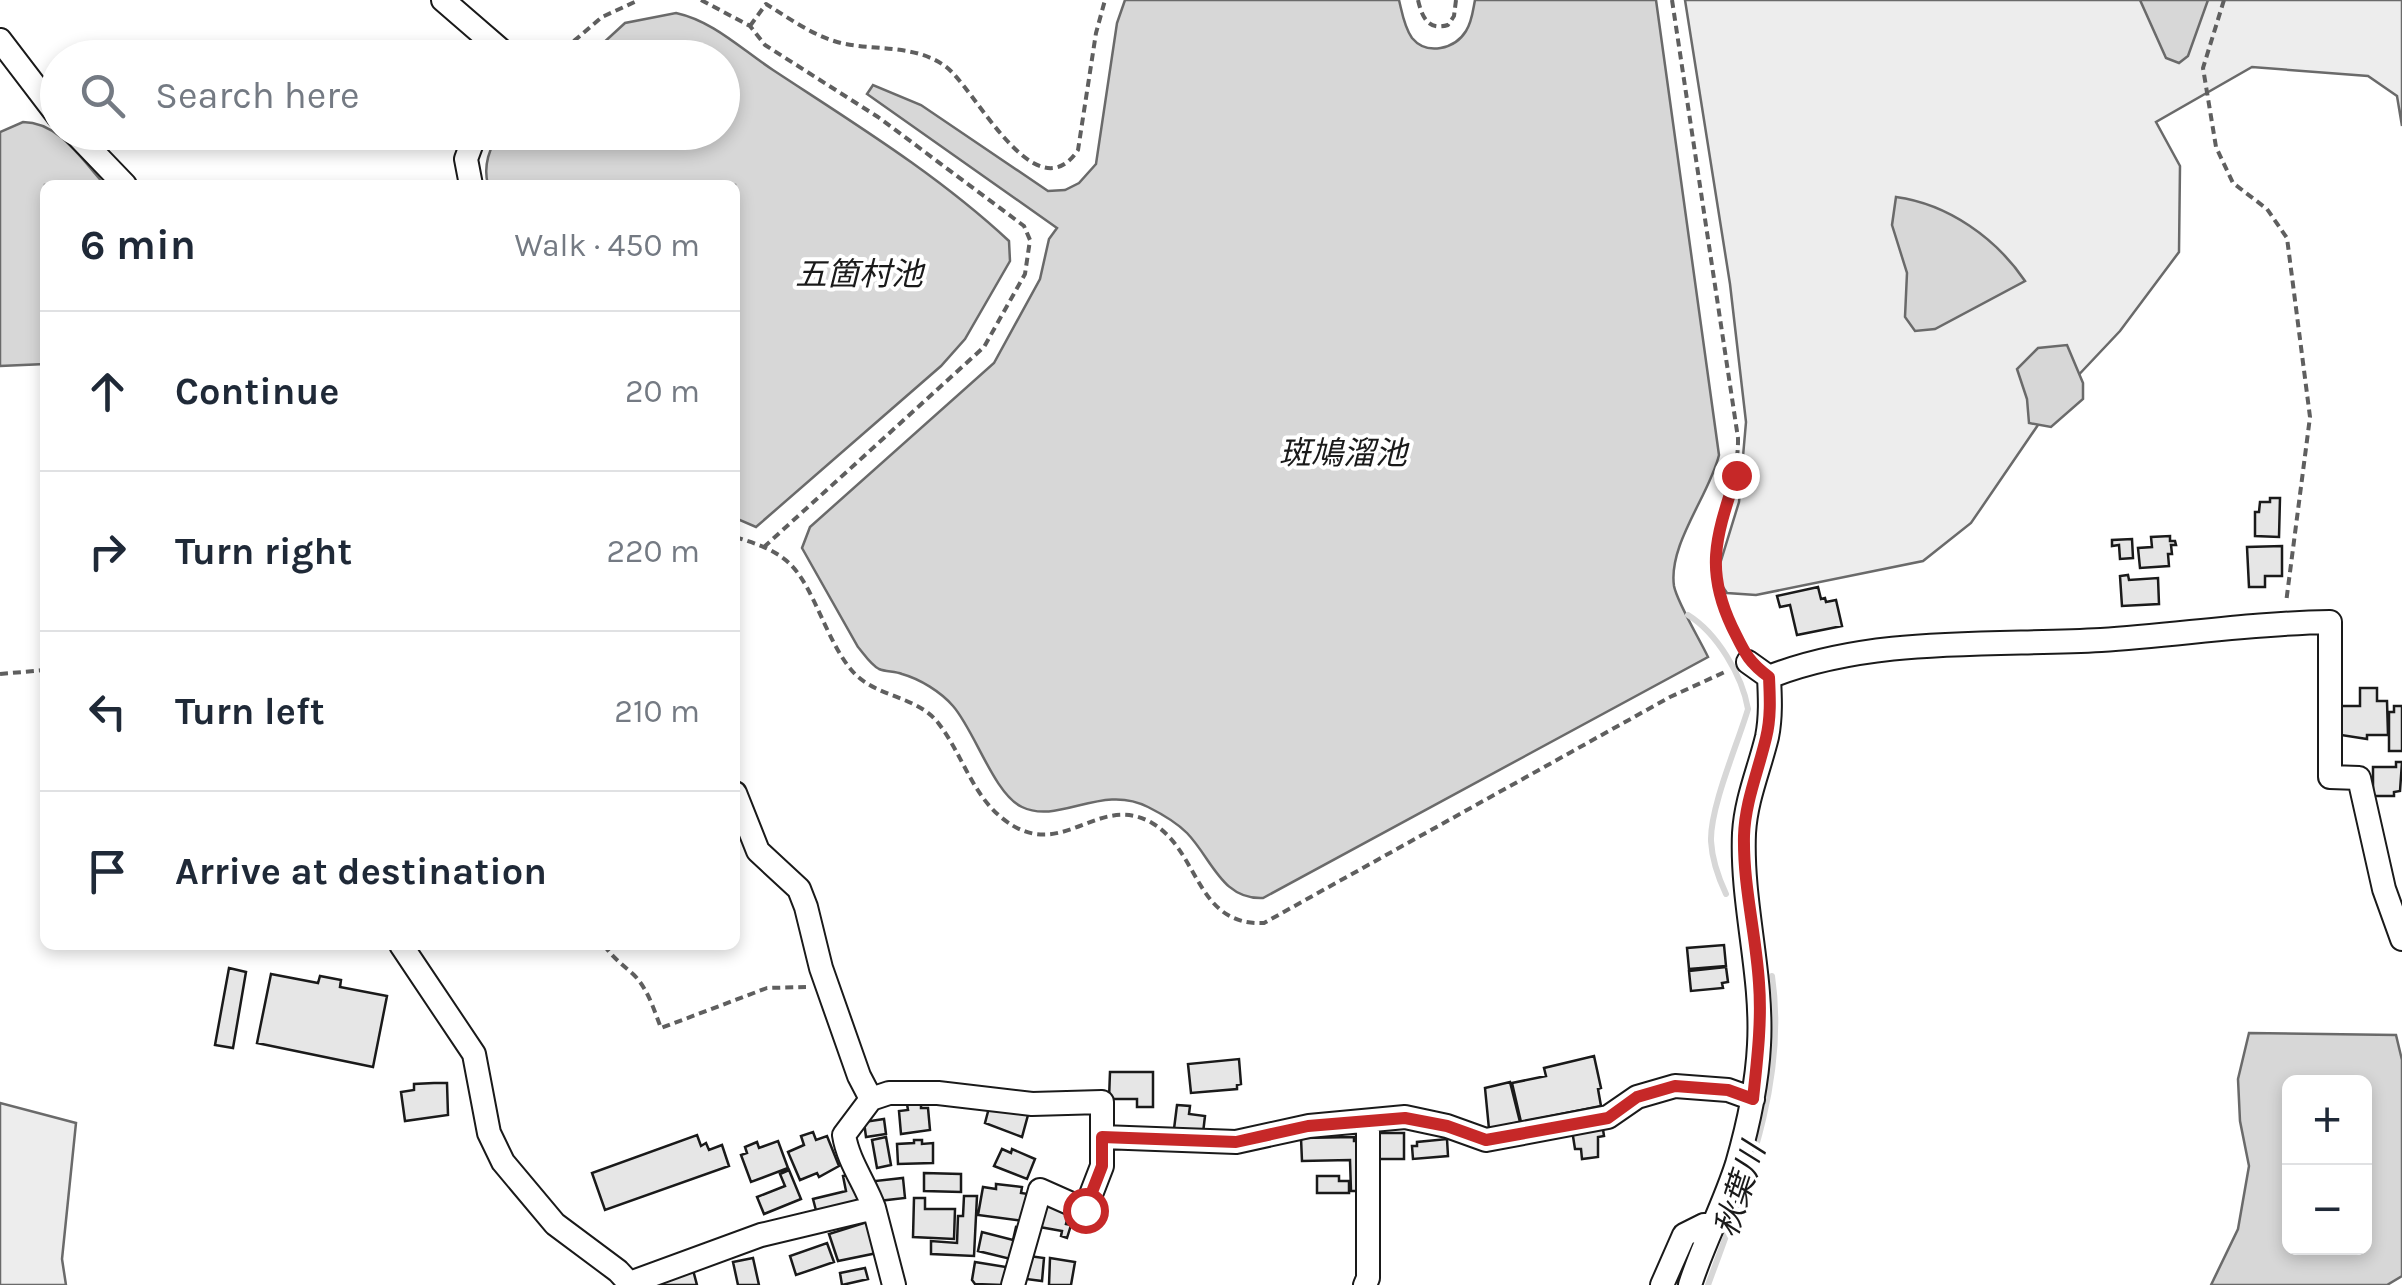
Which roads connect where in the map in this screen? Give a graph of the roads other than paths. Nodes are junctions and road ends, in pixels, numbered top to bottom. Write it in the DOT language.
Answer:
graph roads {
  1 [pos="443,0"];
  2 [pos="0,40"];
  3 [pos="489,40"];
  4 [pos="40,95"];
  5 [pos="91,150"];
  6 [pos="469,150"];
  7 [pos="120,180"];
  8 [pos="471,180"];
  9 [pos="1748,662"];
  10 [pos="1769,677"];
  11 [pos="740,806"];
  12 [pos="2402,939"];
  13 [pos="404,950"];
  14 [pos="871,1099"];
  15 [pos="1753,1099"];
  16 [pos="1368,1122"];
  17 [pos="1102,1137"];
  18 [pos="874,1208"];
  19 [pos="1714,1226"];
  20 [pos="630,1284"];
  21 [pos="894,1285"];
  22 [pos="1013,1285"];
  23 [pos="1365,1285"];
  24 [pos="1662,1285"];
  25 [pos="1690,1285"];
  1 -- 3 [label="street"];
  2 -- 4 [label="street"];
  5 -- 7 [label="street"];
  6 -- 8 [label="street"];
  9 -- 10 [label="street"];
  10 -- 12 [label="street"];
  10 -- 15 [label="street"];
  11 -- 14 [label="street"];
  13 -- 20 [label="street"];
  14 -- 17 [label="street"];
  14 -- 18 [label="street"];
  15 -- 16 [label="street"];
  15 -- 19 [label="street"];
  16 -- 17 [label="street"];
  16 -- 23 [label="street"];
  17 -- 22 [label="street"];
  18 -- 20 [label="street"];
  18 -- 21 [label="street"];
  19 -- 24 [label="street"];
  19 -- 25 [label="street"];
}
